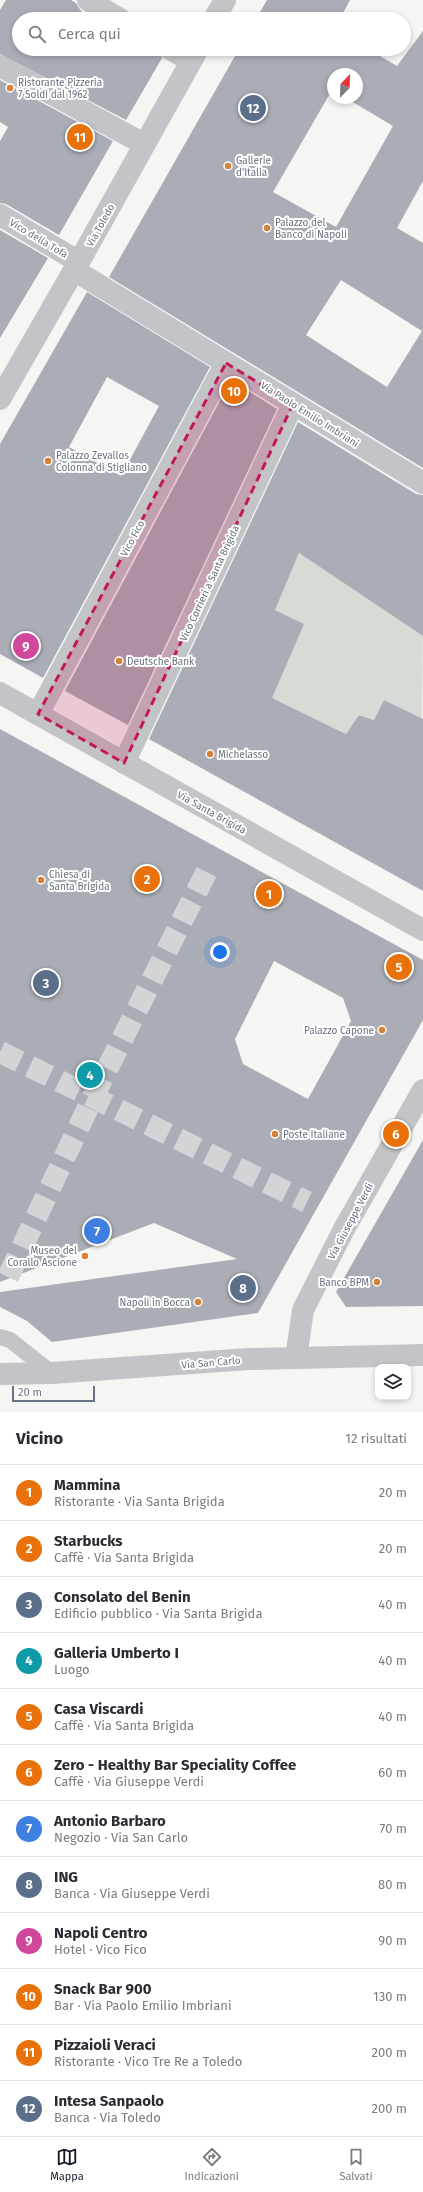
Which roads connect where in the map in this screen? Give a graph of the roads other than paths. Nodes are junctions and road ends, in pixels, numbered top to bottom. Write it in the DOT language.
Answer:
graph roads {
  1 [pos="88,0"];
  2 [pos="225,0"];
  3 [pos="108,12"];
  4 [pos="218,12"];
  5 [pos="193,56"];
  6 [pos="0,66"];
  7 [pos="144,144"];
  8 [pos="0,215"];
  9 [pos="77,266"];
  10 [pos="226,363"];
  11 [pos="0,399"];
  12 [pos="293,404"];
  13 [pos="423,484"];
  14 [pos="0,693"];
  15 [pos="38,714"];
  16 [pos="124,763"];
  17 [pos="423,930"];
  18 [pos="423,1090"];
  19 [pos="0,1337"];
  20 [pos="423,1355"];
  21 [pos="296,1358"];
  22 [pos="52,1373"];
  23 [pos="0,1374"];
  1 -- 3 [label="street"];
  2 -- 4 [label="street"];
  5 -- 7 [label="street, Via Toledo"];
  6 -- 7 [label="street"];
  7 -- 9 [label="street, Via Toledo"];
  8 -- 9 [label="street, Vico della Tofa"];
  9 -- 10 [label="street, Via Paolo Emilio Imbriani"];
  9 -- 11 [label="street, Via Toledo"];
  10 -- 12 [label="street, Via Paolo Emilio Imbriani"];
  10 -- 15 [label="street, Vico Fico"];
  12 -- 13 [label="street, Via Paolo Emilio Imbriani"];
  12 -- 16 [label="street, Vico Corrieri a Santa Brigida"];
  14 -- 15 [label="street, Via Santa Brigida"];
  15 -- 16 [label="street, Via Santa Brigida"];
  16 -- 17 [label="street, Via Santa Brigida"];
  18 -- 21 [label="street, Via Giuseppe Verdi"];
  19 -- 22 [label="lane"];
  20 -- 21 [label="street, Via San Carlo"];
  21 -- 22 [label="street, Via San Carlo"];
  22 -- 23 [label="street, Via San Carlo"];
}
